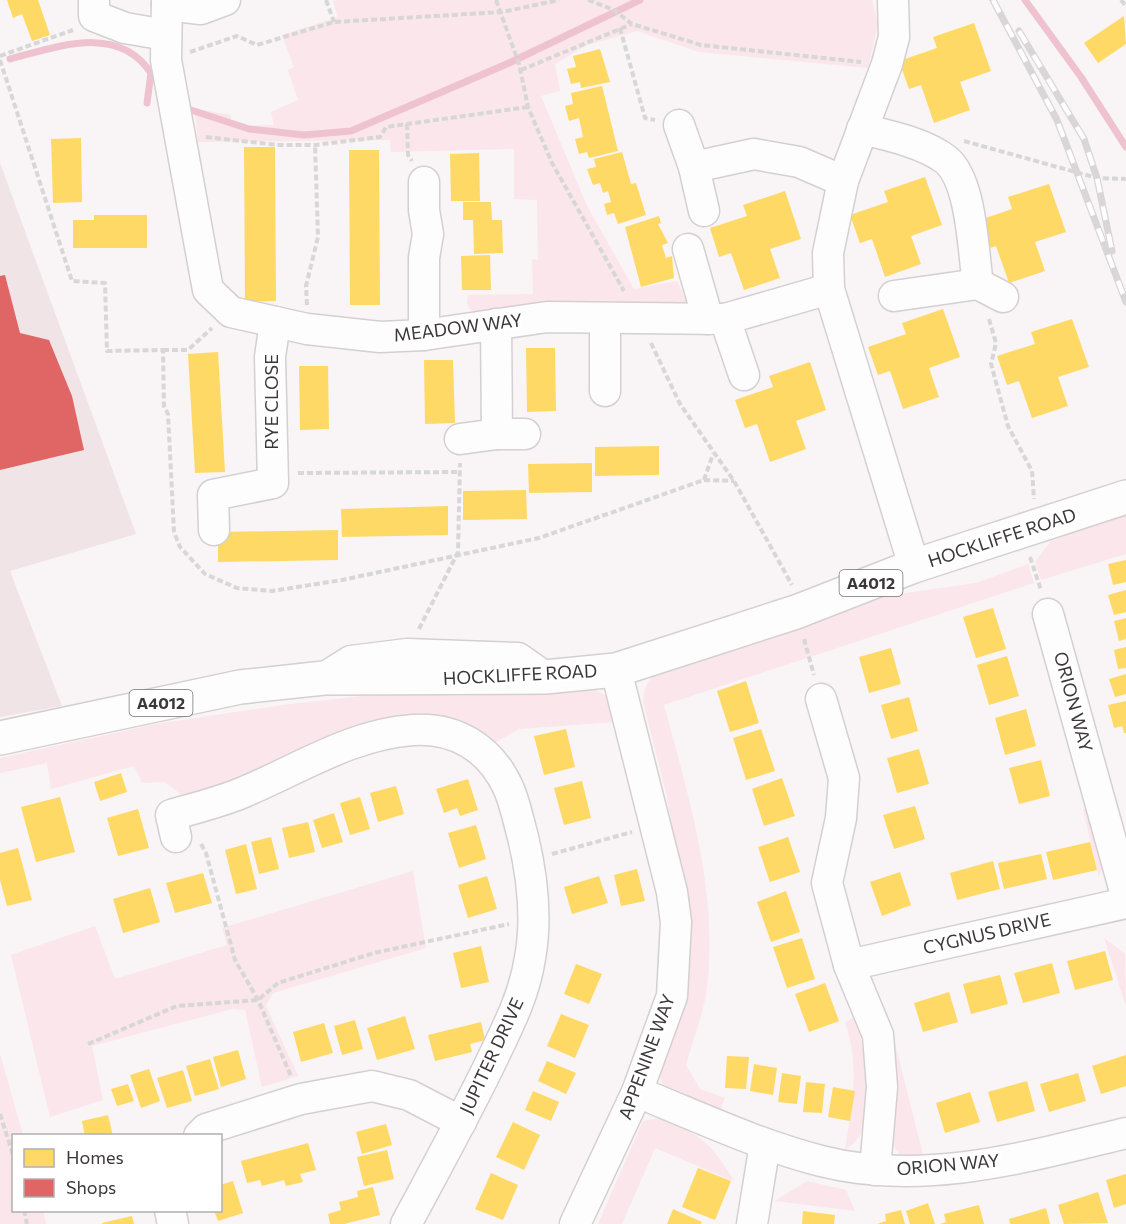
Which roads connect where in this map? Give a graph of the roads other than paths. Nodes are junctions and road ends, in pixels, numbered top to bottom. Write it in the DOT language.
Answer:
graph roads {
  1 [pos="94,0"];
  2 [pos="225,0"];
  3 [pos="893,0"];
  4 [pos="167,2"];
  5 [pos="166,48"];
  6 [pos="679,124"];
  7 [pos="862,129"];
  8 [pos="694,167"];
  9 [pos="843,181"];
  10 [pos="424,182"];
  11 [pos="704,211"];
  12 [pos="688,249"];
  13 [pos="829,289"];
  14 [pos="894,296"];
  15 [pos="605,318"];
  16 [pos="716,319"];
  17 [pos="275,322"];
  18 [pos="496,324"];
  19 [pos="424,335"];
  20 [pos="744,375"];
  21 [pos="605,391"];
  22 [pos="460,439"];
  23 [pos="1126,497"];
  24 [pos="214,530"];
  25 [pos="914,567"];
  26 [pos="1048,614"];
  27 [pos="616,670"];
  28 [pos="545,677"];
  29 [pos="324,678"];
  30 [pos="821,699"];
  31 [pos="0,738"];
  32 [pos="174,814"];
  33 [pos="1126,895"];
  34 [pos="1126,903"];
  35 [pos="849,965"];
  36 [pos="637,1092"];
  37 [pos="461,1122"];
  38 [pos="1126,1133"];
  39 [pos="201,1134"];
  40 [pos="765,1144"];
  41 [pos="875,1170"];
  42 [pos="406,1224"];
  43 [pos="575,1224"];
  44 [pos="752,1224"];
  1 -- 5 [label="street"];
  2 -- 4 [label="street"];
  3 -- 7 [label="street"];
  4 -- 5 [label="street"];
  5 -- 17 [label="street, MEADOW WAY"];
  6 -- 8 [label="street"];
  7 -- 9 [label="street"];
  7 -- 14 [label="street"];
  8 -- 9 [label="street"];
  8 -- 11 [label="street"];
  9 -- 13 [label="street"];
  10 -- 19 [label="street"];
  12 -- 16 [label="street"];
  13 -- 16 [label="street, MEADOW WAY"];
  13 -- 25 [label="street"];
  15 -- 16 [label="street, MEADOW WAY"];
  15 -- 18 [label="street, MEADOW WAY"];
  15 -- 21 [label="street"];
  16 -- 20 [label="street"];
  17 -- 19 [label="street, MEADOW WAY"];
  17 -- 24 [label="street, RYE CLOSE"];
  18 -- 19 [label="street, MEADOW WAY"];
  18 -- 22 [label="street"];
  23 -- 25 [label="main road, HOCKLIFFE ROAD / A4012"];
  25 -- 27 [label="main road, HOCKLIFFE ROAD / A4012"];
  26 -- 33 [label="street, ORION WAY"];
  27 -- 28 [label="main road, HOCKLIFFE ROAD / A4012"];
  27 -- 36 [label="street, APPENINE WAY"];
  28 -- 29 [label="main road, HOCKLIFFE ROAD / A4012"];
  28 -- 29 [label="street"];
  29 -- 31 [label="main road, HOCKLIFFE ROAD / A4012"];
  30 -- 35 [label="street"];
  32 -- 37 [label="street, JUPITER DRIVE"];
  34 -- 35 [label="street, CYGNUS DRIVE"];
  35 -- 41 [label="street"];
  36 -- 40 [label="street, ORION WAY"];
  36 -- 43 [label="street, APPENINE WAY"];
  37 -- 39 [label="street"];
  37 -- 42 [label="street, JUPITER DRIVE"];
  38 -- 41 [label="street, ORION WAY"];
  40 -- 41 [label="street, ORION WAY"];
  40 -- 44 [label="street"];
}
